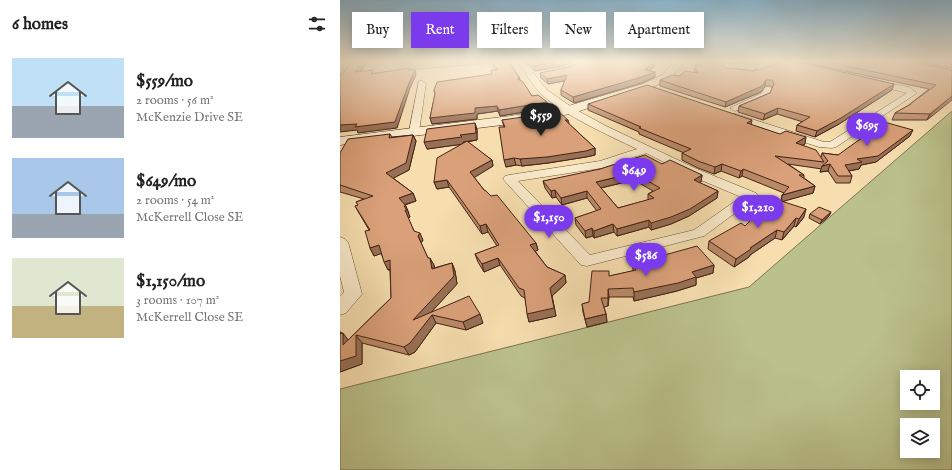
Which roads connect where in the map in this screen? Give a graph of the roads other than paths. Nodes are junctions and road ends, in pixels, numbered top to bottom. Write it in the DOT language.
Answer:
graph roads {
  1 [pos="422,83"];
  2 [pos="537,84"];
  3 [pos="651,84"];
  4 [pos="883,84"];
  5 [pos="647,86"];
  6 [pos="768,89"];
  7 [pos="660,90"];
  8 [pos="570,110"];
  9 [pos="414,132"];
  10 [pos="340,141"];
  11 [pos="648,149"];
  12 [pos="340,242"];
  13 [pos="340,308"];
  1 -- 9 [label="street"];
  2 -- 8 [label="street"];
  3 -- 5 [label="street"];
  4 -- 6 [label="street"];
  5 -- 7 [label="street"];
  5 -- 8 [label="street"];
  8 -- 9 [label="street"];
  8 -- 11 [label="street"];
  9 -- 10 [label="street"];
  11 -- 11 [label="street"];
  12 -- 13 [label="street"];
}
